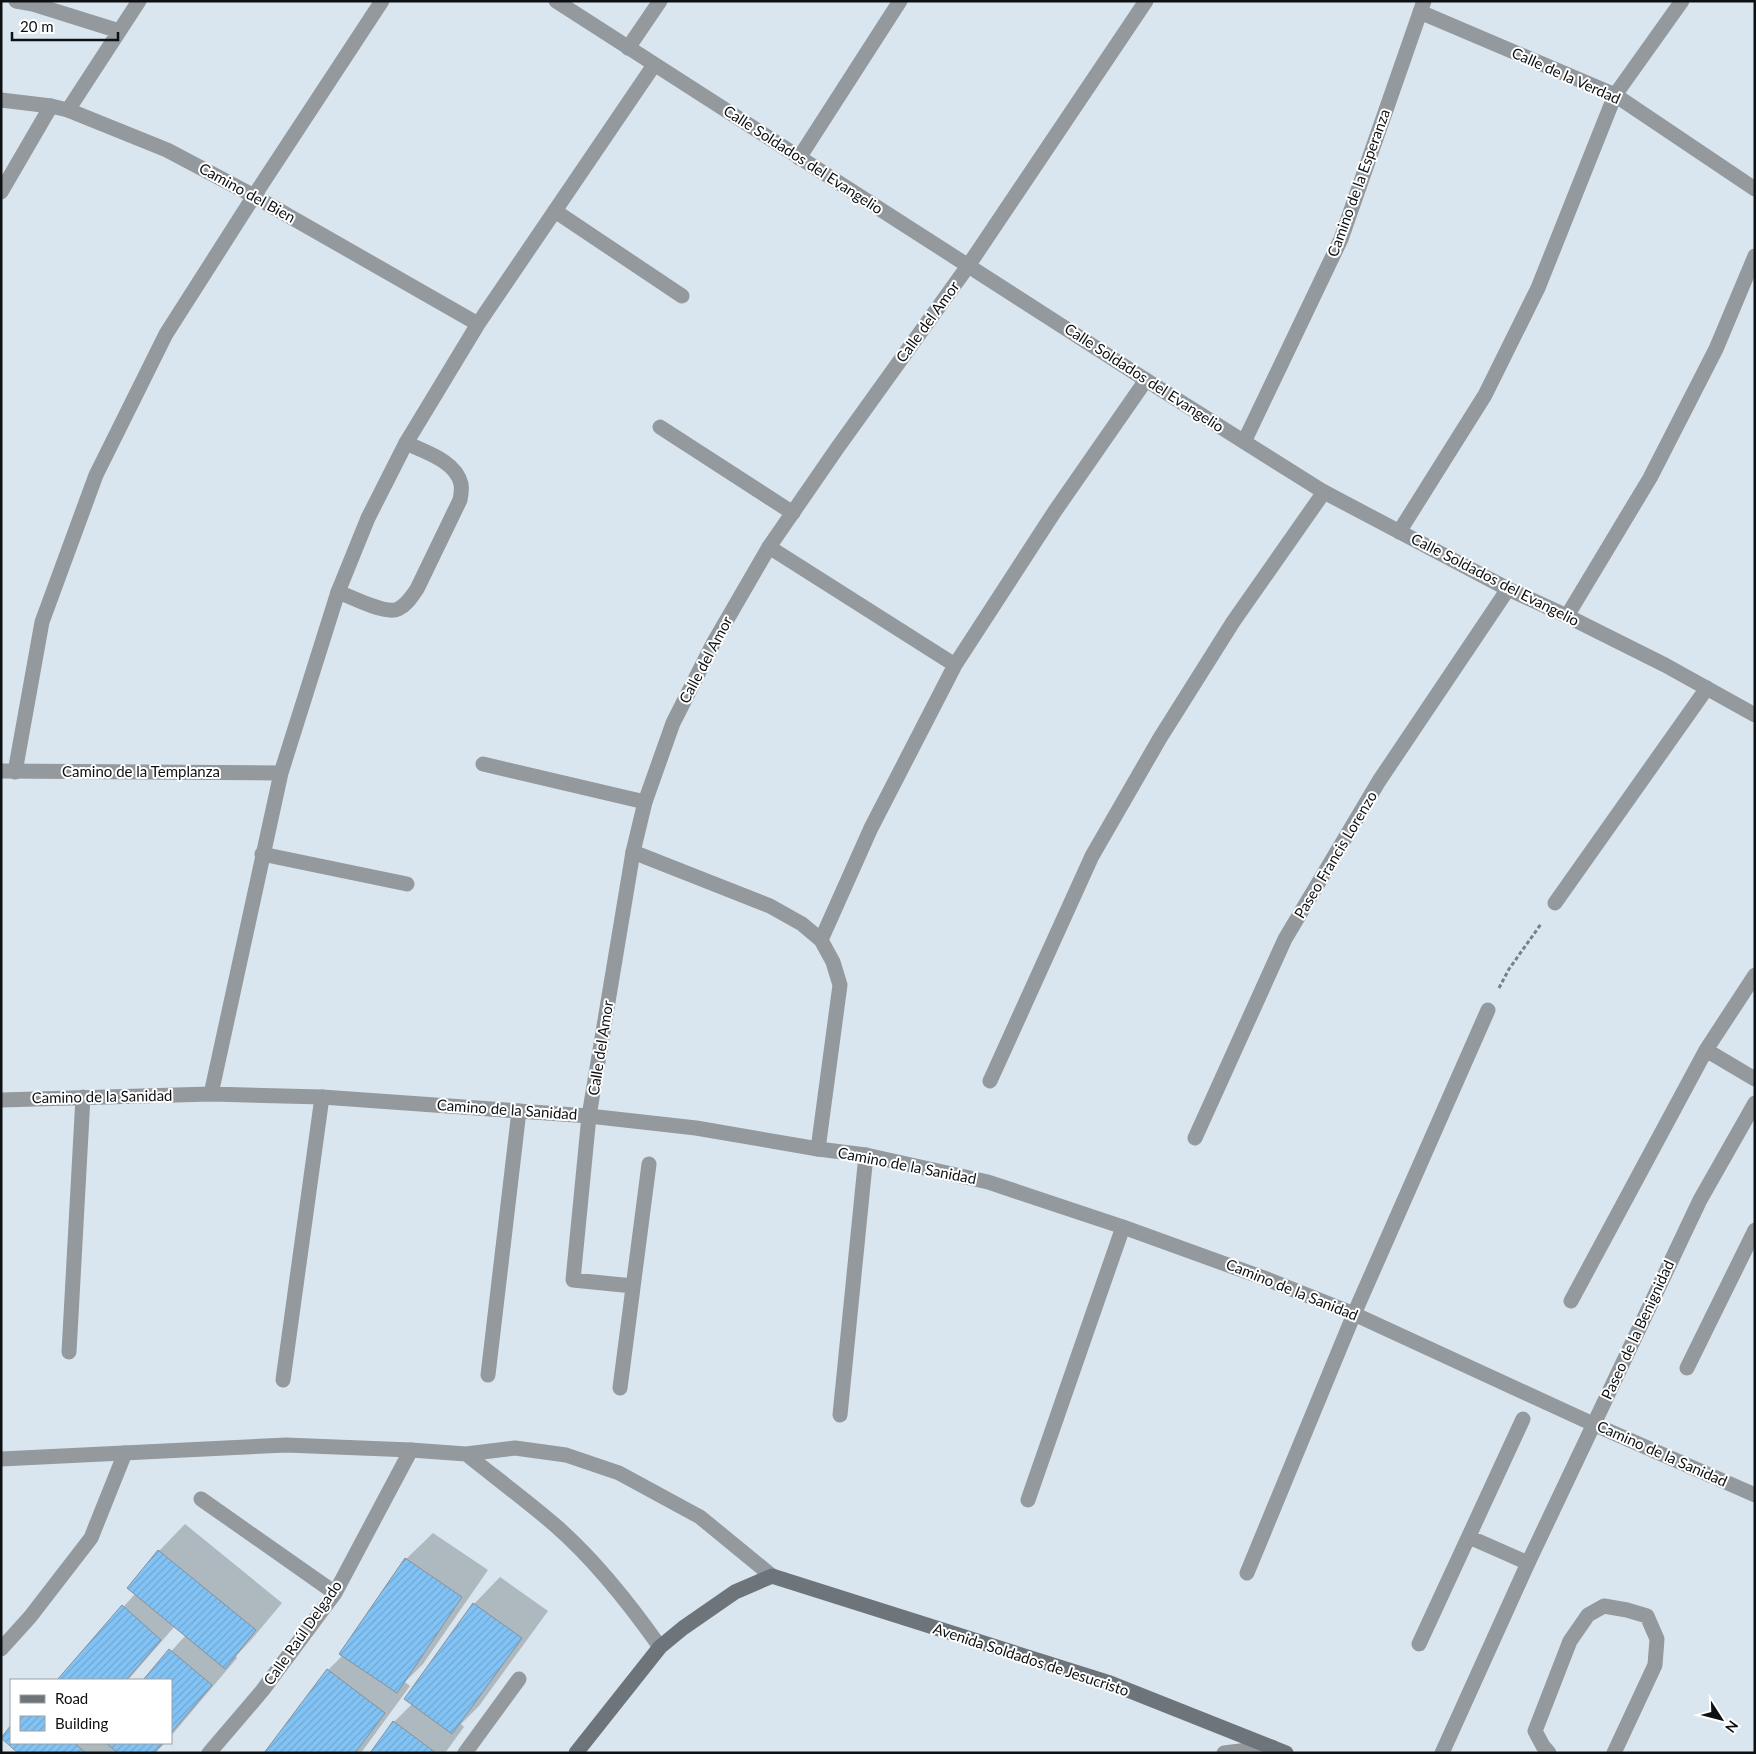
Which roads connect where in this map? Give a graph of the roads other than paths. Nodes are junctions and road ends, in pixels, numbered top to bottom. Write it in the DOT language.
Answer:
graph roads {
  1 [pos="16,1"];
  2 [pos="139,1"];
  3 [pos="382,1"];
  4 [pos="556,1"];
  5 [pos="660,1"];
  6 [pos="900,1"];
  7 [pos="1146,1"];
  8 [pos="1682,1"];
  9 [pos="1422,7"];
  10 [pos="119,31"];
  11 [pos="628,48"];
  12 [pos="654,65"];
  13 [pos="1615,95"];
  14 [pos="1,100"];
  15 [pos="51,106"];
  16 [pos="68,110"];
  17 [pos="799,158"];
  18 [pos="1755,189"];
  19 [pos="1,192"];
  20 [pos="254,196"];
  21 [pos="555,211"];
  22 [pos="1755,256"];
  23 [pos="968,266"];
  24 [pos="682,296"];
  25 [pos="478,324"];
  26 [pos="1146,380"];
  27 [pos="660,426"];
  28 [pos="1244,442"];
  29 [pos="406,443"];
  30 [pos="1324,492"];
  31 [pos="793,513"];
  32 [pos="1399,532"];
  33 [pos="769,547"];
  34 [pos="1508,589"];
  35 [pos="338,592"];
  36 [pos="1567,616"];
  37 [pos="955,665"];
  38 [pos="1707,688"];
  39 [pos="1755,715"];
  40 [pos="483,764"];
  41 [pos="8,772"];
  42 [pos="281,773"];
  43 [pos="646,802"];
  44 [pos="633,852"];
  45 [pos="262,854"];
  46 [pos="407,884"];
  47 [pos="1556,903"];
  48 [pos="821,940"];
  49 [pos="1755,975"];
  50 [pos="1488,1010"];
  51 [pos="1706,1050"];
  52 [pos="1755,1079"];
  53 [pos="990,1081"];
  54 [pos="211,1094"];
  55 [pos="83,1097"];
  56 [pos="322,1097"];
  57 [pos="1,1100"];
  58 [pos="1755,1103"];
  59 [pos="519,1110"];
  60 [pos="590,1116"];
  61 [pos="1195,1138"];
  62 [pos="818,1149"];
  63 [pos="866,1155"];
  64 [pos="649,1164"];
  65 [pos="1123,1227"];
  66 [pos="1755,1230"];
  67 [pos="633,1286"];
  68 [pos="1571,1301"];
  69 [pos="1354,1314"];
  70 [pos="70,1352"];
  71 [pos="1687,1368"];
  72 [pos="488,1374"];
  73 [pos="283,1380"];
  74 [pos="620,1388"];
  75 [pos="840,1415"];
  76 [pos="1523,1419"];
  77 [pos="1593,1424"];
  78 [pos="411,1450"];
  79 [pos="125,1453"];
  80 [pos="466,1454"];
  81 [pos="1,1459"];
  82 [pos="1755,1495"];
  83 [pos="201,1499"];
  84 [pos="1028,1500"];
  85 [pos="1469,1537"];
  86 [pos="1528,1563"];
  87 [pos="1247,1572"];
  88 [pos="772,1576"];
  89 [pos="335,1593"];
  90 [pos="1419,1644"];
  91 [pos="660,1647"];
  92 [pos="1,1649"];
  93 [pos="519,1678"];
  94 [pos="1272,1747"];
  95 [pos="210,1753"];
  96 [pos="465,1753"];
  97 [pos="576,1753"];
  98 [pos="1224,1753"];
  99 [pos="1286,1753"];
  100 [pos="1442,1753"];
  101 [pos="1549,1753"];
  102 [pos="1614,1753"];
  1 -- 10 [label="street"];
  2 -- 10 [label="street"];
  3 -- 20 [label="street"];
  4 -- 11 [label="street, Calle Soldados del Evangelio"];
  5 -- 11 [label="street"];
  6 -- 17 [label="street"];
  7 -- 23 [label="street, Calle del Amor"];
  8 -- 13 [label="street"];
  9 -- 13 [label="street, Calle de la Verdad"];
  9 -- 28 [label="street, Camino de la Esperanza"];
  10 -- 16 [label="street"];
  11 -- 12 [label="street, Calle Soldados del Evangelio"];
  12 -- 17 [label="street, Calle Soldados del Evangelio"];
  12 -- 21 [label="street"];
  13 -- 18 [label="street, Calle de la Verdad"];
  13 -- 32 [label="street"];
  14 -- 15 [label="street, Camino del Bien"];
  15 -- 16 [label="street, Camino del Bien"];
  15 -- 19 [label="street"];
  16 -- 20 [label="street, Camino del Bien"];
  17 -- 23 [label="street, Calle Soldados del Evangelio"];
  20 -- 25 [label="street, Camino del Bien"];
  20 -- 41 [label="street"];
  21 -- 24 [label="street"];
  21 -- 25 [label="street"];
  22 -- 36 [label="street"];
  23 -- 26 [label="street, Calle Soldados del Evangelio"];
  23 -- 31 [label="street, Calle del Amor"];
  25 -- 29 [label="street"];
  26 -- 28 [label="street, Calle Soldados del Evangelio"];
  26 -- 37 [label="street"];
  27 -- 31 [label="street"];
  28 -- 30 [label="street, Calle Soldados del Evangelio"];
  29 -- 35 [label="street"];
  29 -- 35 [label="street"];
  30 -- 32 [label="street, Calle Soldados del Evangelio"];
  30 -- 53 [label="street"];
  31 -- 33 [label="street, Calle del Amor"];
  32 -- 34 [label="street, Calle Soldados del Evangelio"];
  33 -- 37 [label="street"];
  33 -- 43 [label="street, Calle del Amor"];
  34 -- 36 [label="street, Calle Soldados del Evangelio"];
  34 -- 61 [label="street, Paseo Francis Lorenzo"];
  35 -- 42 [label="street"];
  36 -- 38 [label="street, Calle Soldados del Evangelio"];
  37 -- 48 [label="street"];
  38 -- 39 [label="street, Calle Soldados del Evangelio"];
  38 -- 47 [label="street"];
  40 -- 43 [label="street"];
  41 -- 42 [label="street, Camino de la Templanza"];
  42 -- 45 [label="street"];
  43 -- 44 [label="street, Calle del Amor"];
  44 -- 48 [label="street"];
  44 -- 60 [label="street, Calle del Amor"];
  45 -- 46 [label="street"];
  45 -- 54 [label="street"];
  48 -- 62 [label="street"];
  49 -- 51 [label="street"];
  50 -- 69 [label="street"];
  51 -- 52 [label="street"];
  51 -- 68 [label="street"];
  54 -- 55 [label="street, Camino de la Sanidad"];
  54 -- 56 [label="street, Camino de la Sanidad"];
  55 -- 57 [label="street, Camino de la Sanidad"];
  55 -- 70 [label="street"];
  56 -- 59 [label="street, Camino de la Sanidad"];
  56 -- 73 [label="street"];
  58 -- 77 [label="street, Paseo de la Benignidad"];
  59 -- 60 [label="street, Camino de la Sanidad"];
  59 -- 72 [label="street"];
  60 -- 62 [label="street, Camino de la Sanidad"];
  60 -- 67 [label="street, Calle del Amor"];
  62 -- 63 [label="street, Camino de la Sanidad"];
  63 -- 65 [label="street, Camino de la Sanidad"];
  63 -- 75 [label="street"];
  64 -- 67 [label="street"];
  65 -- 69 [label="street, Camino de la Sanidad"];
  65 -- 84 [label="street"];
  66 -- 71 [label="street"];
  67 -- 74 [label="street"];
  69 -- 77 [label="street, Camino de la Sanidad"];
  69 -- 87 [label="street"];
  76 -- 85 [label="street"];
  77 -- 82 [label="street, Camino de la Sanidad"];
  77 -- 86 [label="street, Paseo de la Benignidad"];
  78 -- 79 [label="street"];
  78 -- 80 [label="street"];
  78 -- 89 [label="street, Calle Raúl Delgado"];
  79 -- 81 [label="street"];
  79 -- 92 [label="street"];
  80 -- 88 [label="street"];
  80 -- 91 [label="street"];
  83 -- 89 [label="street"];
  85 -- 86 [label="street"];
  85 -- 90 [label="street"];
  86 -- 100 [label="street, Paseo de la Benignidad"];
  88 -- 91 [label="street"];
  88 -- 94 [label="street, Avenida Soldados de Jesucristo"];
  89 -- 95 [label="street, Calle Raúl Delgado"];
  91 -- 97 [label="street"];
  93 -- 96 [label="street"];
  94 -- 98 [label="street"];
  94 -- 99 [label="street, Avenida Soldados de Jesucristo"];
  101 -- 102 [label="street"];
}
